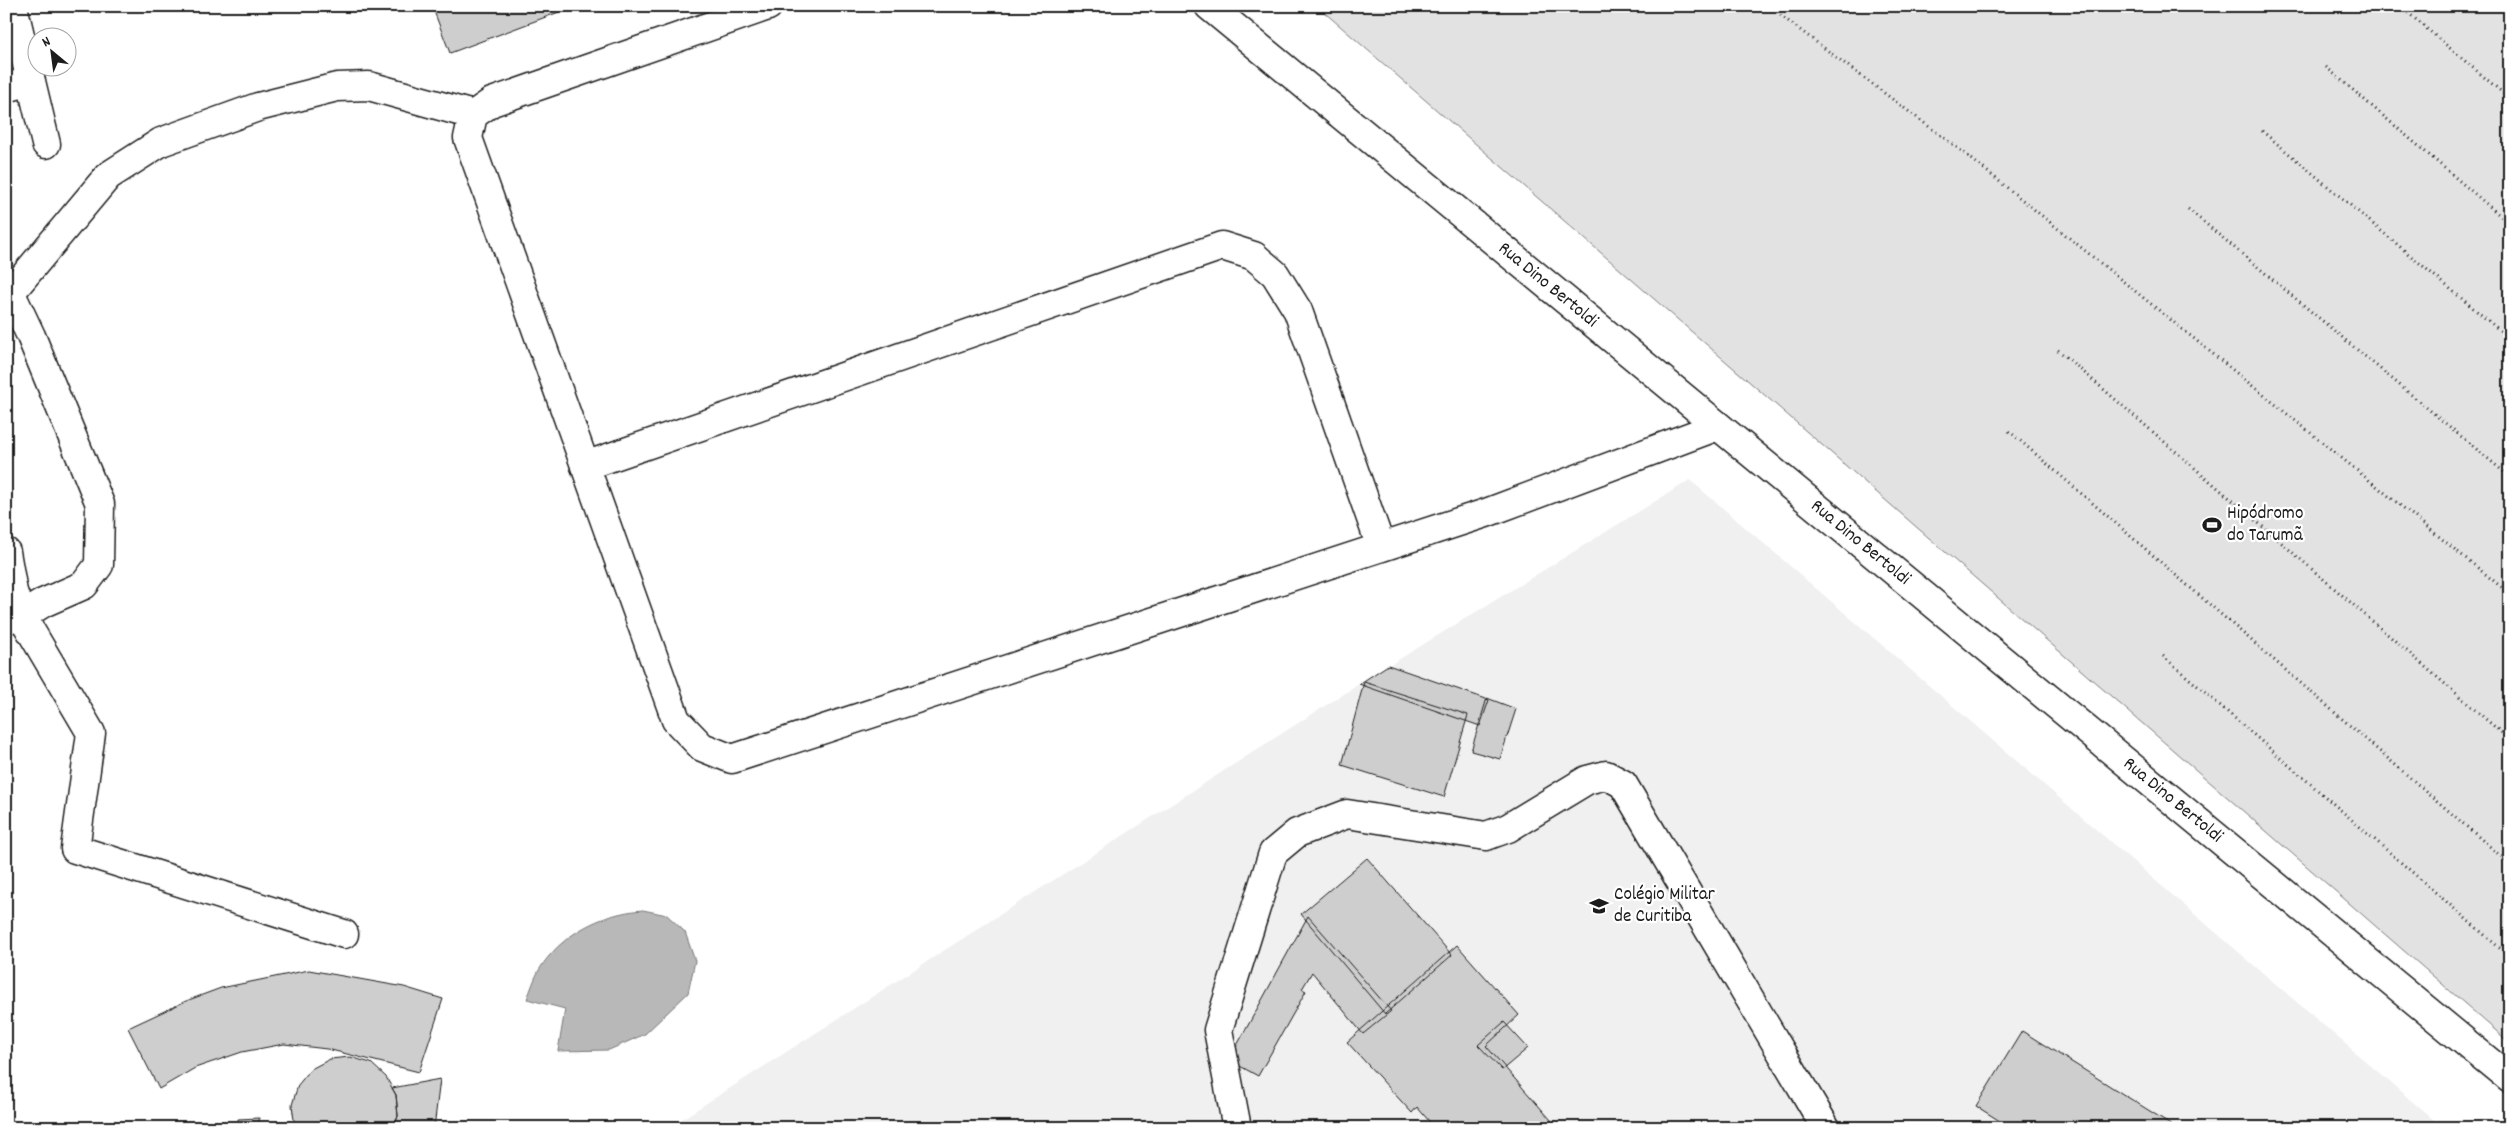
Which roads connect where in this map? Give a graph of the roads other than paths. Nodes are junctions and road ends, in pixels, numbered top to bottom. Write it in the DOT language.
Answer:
graph roads {
  1 [pos="13,6"];
  2 [pos="768,6"];
  3 [pos="1209,6"];
  4 [pos="18,84"];
  5 [pos="473,115"];
  6 [pos="46,144"];
  7 [pos="8,291"];
  8 [pos="1718,426"];
  9 [pos="585,466"];
  10 [pos="1381,547"];
  11 [pos="6,552"];
  12 [pos="18,605"];
  13 [pos="344,934"];
  14 [pos="2510,1079"];
  15 [pos="1237,1128"];
  16 [pos="1826,1128"];
  1 -- 4 [label="street"];
  2 -- 5 [label="street"];
  3 -- 8 [label="street, Rua Dino Bertoldi"];
  4 -- 6 [label="street"];
  5 -- 7 [label="street"];
  5 -- 9 [label="street"];
  7 -- 12 [label="street"];
  8 -- 10 [label="street"];
  8 -- 14 [label="street, Rua Dino Bertoldi"];
  9 -- 10 [label="street"];
  9 -- 10 [label="street"];
  11 -- 12 [label="street"];
  12 -- 13 [label="street"];
  15 -- 16 [label="street"];
}
